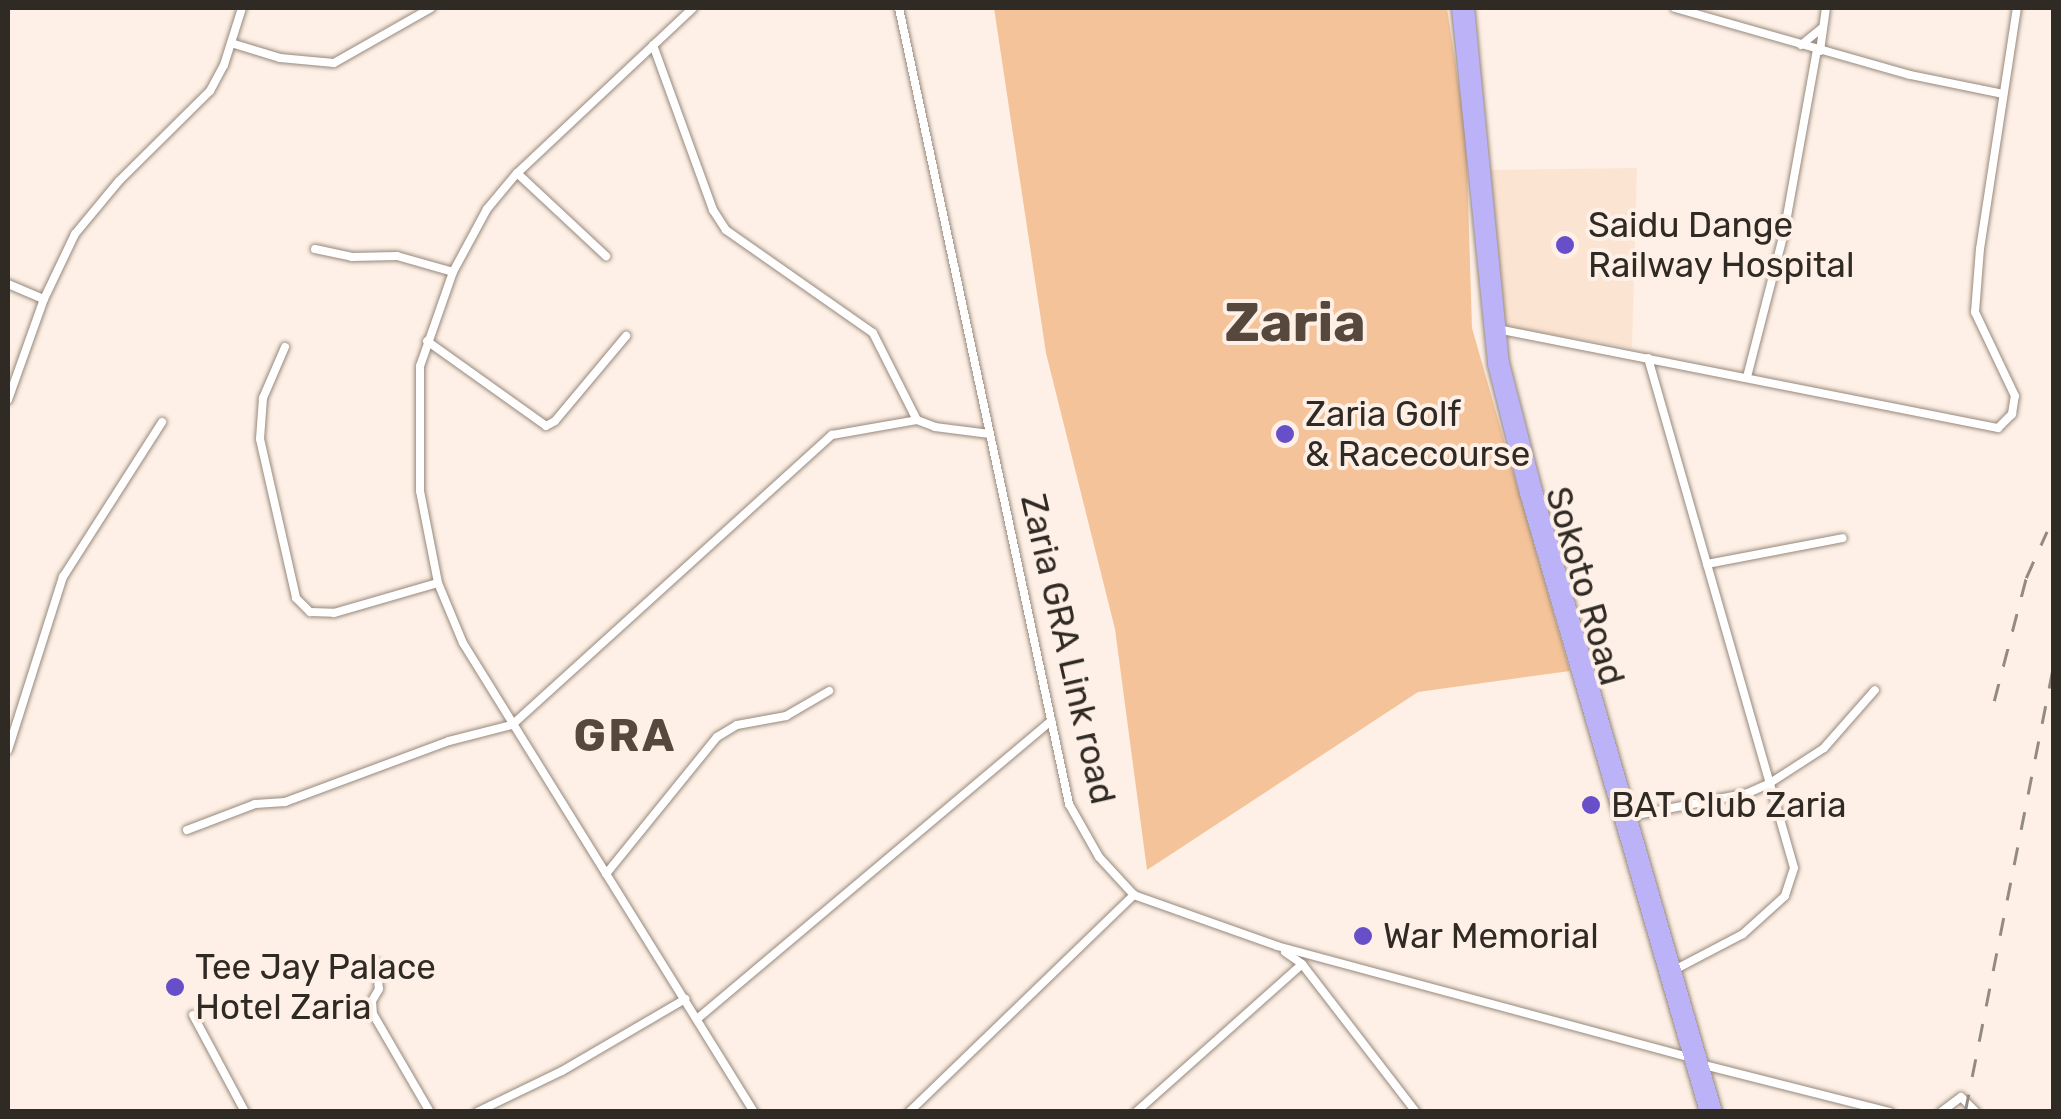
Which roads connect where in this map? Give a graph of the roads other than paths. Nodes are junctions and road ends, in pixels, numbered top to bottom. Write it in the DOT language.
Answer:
graph roads {
  1 [pos="242,8"];
  2 [pos="431,8"];
  3 [pos="900,8"];
  4 [pos="1458,8"];
  5 [pos="1468,8"];
  6 [pos="1675,8"];
  7 [pos="1826,8"];
  8 [pos="2016,8"];
  9 [pos="686,10"];
  10 [pos="1822,28"];
  11 [pos="231,44"];
  12 [pos="653,44"];
  13 [pos="1801,45"];
  14 [pos="1819,51"];
  15 [pos="2003,94"];
  16 [pos="517,173"];
  17 [pos="315,249"];
  18 [pos="606,256"];
  19 [pos="453,272"];
  20 [pos="8,284"];
  21 [pos="44,299"];
  22 [pos="1497,328"];
  23 [pos="626,336"];
  24 [pos="427,341"];
  25 [pos="285,347"];
  26 [pos="1648,358"];
  27 [pos="1747,378"];
  28 [pos="8,400"];
  29 [pos="917,420"];
  30 [pos="162,422"];
  31 [pos="990,434"];
  32 [pos="1842,538"];
  33 [pos="1707,564"];
  34 [pos="438,583"];
  35 [pos="830,690"];
  36 [pos="1875,690"];
  37 [pos="1051,721"];
  38 [pos="512,725"];
  39 [pos="8,750"];
  40 [pos="1770,783"];
  41 [pos="1632,816"];
  42 [pos="188,830"];
  43 [pos="606,874"];
  44 [pos="1134,896"];
  45 [pos="1277,946"];
  46 [pos="377,963"];
  47 [pos="1302,964"];
  48 [pos="1676,969"];
  49 [pos="685,1000"];
  50 [pos="193,1015"];
  51 [pos="697,1019"];
  52 [pos="1698,1062"];
  53 [pos="1415,1111"];
  54 [pos="245,1112"];
  55 [pos="430,1112"];
  56 [pos="476,1112"];
  57 [pos="754,1112"];
  58 [pos="909,1112"];
  59 [pos="1136,1112"];
  60 [pos="1706,1112"];
  61 [pos="1716,1112"];
  62 [pos="1890,1112"];
  63 [pos="1941,1112"];
  64 [pos="1976,1112"];
  1 -- 11 [label="street"];
  2 -- 11 [label="street"];
  3 -- 31 [label="street, Zaria GRA Link road"];
  4 -- 52 [label="main road, Sokoto Road"];
  5 -- 22 [label="main road, Sokoto Road"];
  6 -- 13 [label="street"];
  7 -- 10 [label="street"];
  8 -- 15 [label="street"];
  9 -- 12 [label="street"];
  10 -- 13 [label="street"];
  10 -- 14 [label="street"];
  11 -- 21 [label="street"];
  12 -- 16 [label="street"];
  12 -- 29 [label="street"];
  13 -- 14 [label="street"];
  14 -- 15 [label="street"];
  14 -- 27 [label="street"];
  15 -- 27 [label="street"];
  16 -- 18 [label="street"];
  16 -- 19 [label="street"];
  17 -- 19 [label="street"];
  19 -- 24 [label="street"];
  20 -- 21 [label="street"];
  21 -- 28 [label="street"];
  22 -- 26 [label="street"];
  22 -- 41 [label="main road, Sokoto Road"];
  23 -- 24 [label="street"];
  24 -- 34 [label="street"];
  25 -- 34 [label="street"];
  26 -- 27 [label="street"];
  26 -- 33 [label="street"];
  29 -- 31 [label="street"];
  29 -- 38 [label="street"];
  30 -- 39 [label="street"];
  31 -- 37 [label="street, Zaria GRA Link road"];
  32 -- 33 [label="street"];
  33 -- 40 [label="street"];
  34 -- 38 [label="street"];
  35 -- 43 [label="street"];
  36 -- 40 [label="street"];
  37 -- 44 [label="street, Zaria GRA Link road"];
  37 -- 51 [label="street"];
  38 -- 42 [label="street"];
  38 -- 43 [label="street"];
  40 -- 41 [label="street"];
  40 -- 48 [label="street"];
  41 -- 48 [label="main road, Sokoto Road"];
  43 -- 49 [label="street"];
  44 -- 45 [label="street, Zaria GRA Link road"];
  44 -- 58 [label="street"];
  45 -- 47 [label="street"];
  45 -- 52 [label="street, Zaria GRA Link road"];
  46 -- 55 [label="street"];
  47 -- 53 [label="street"];
  47 -- 59 [label="street"];
  48 -- 52 [label="main road, Sokoto Road"];
  49 -- 51 [label="street"];
  49 -- 56 [label="street"];
  50 -- 54 [label="street"];
  51 -- 57 [label="street"];
  52 -- 60 [label="main road, Sokoto Road"];
  52 -- 61 [label="main road, Sokoto Road"];
  52 -- 62 [label="street, Zaria GRA Link road"];
  63 -- 64 [label="street"];
}
